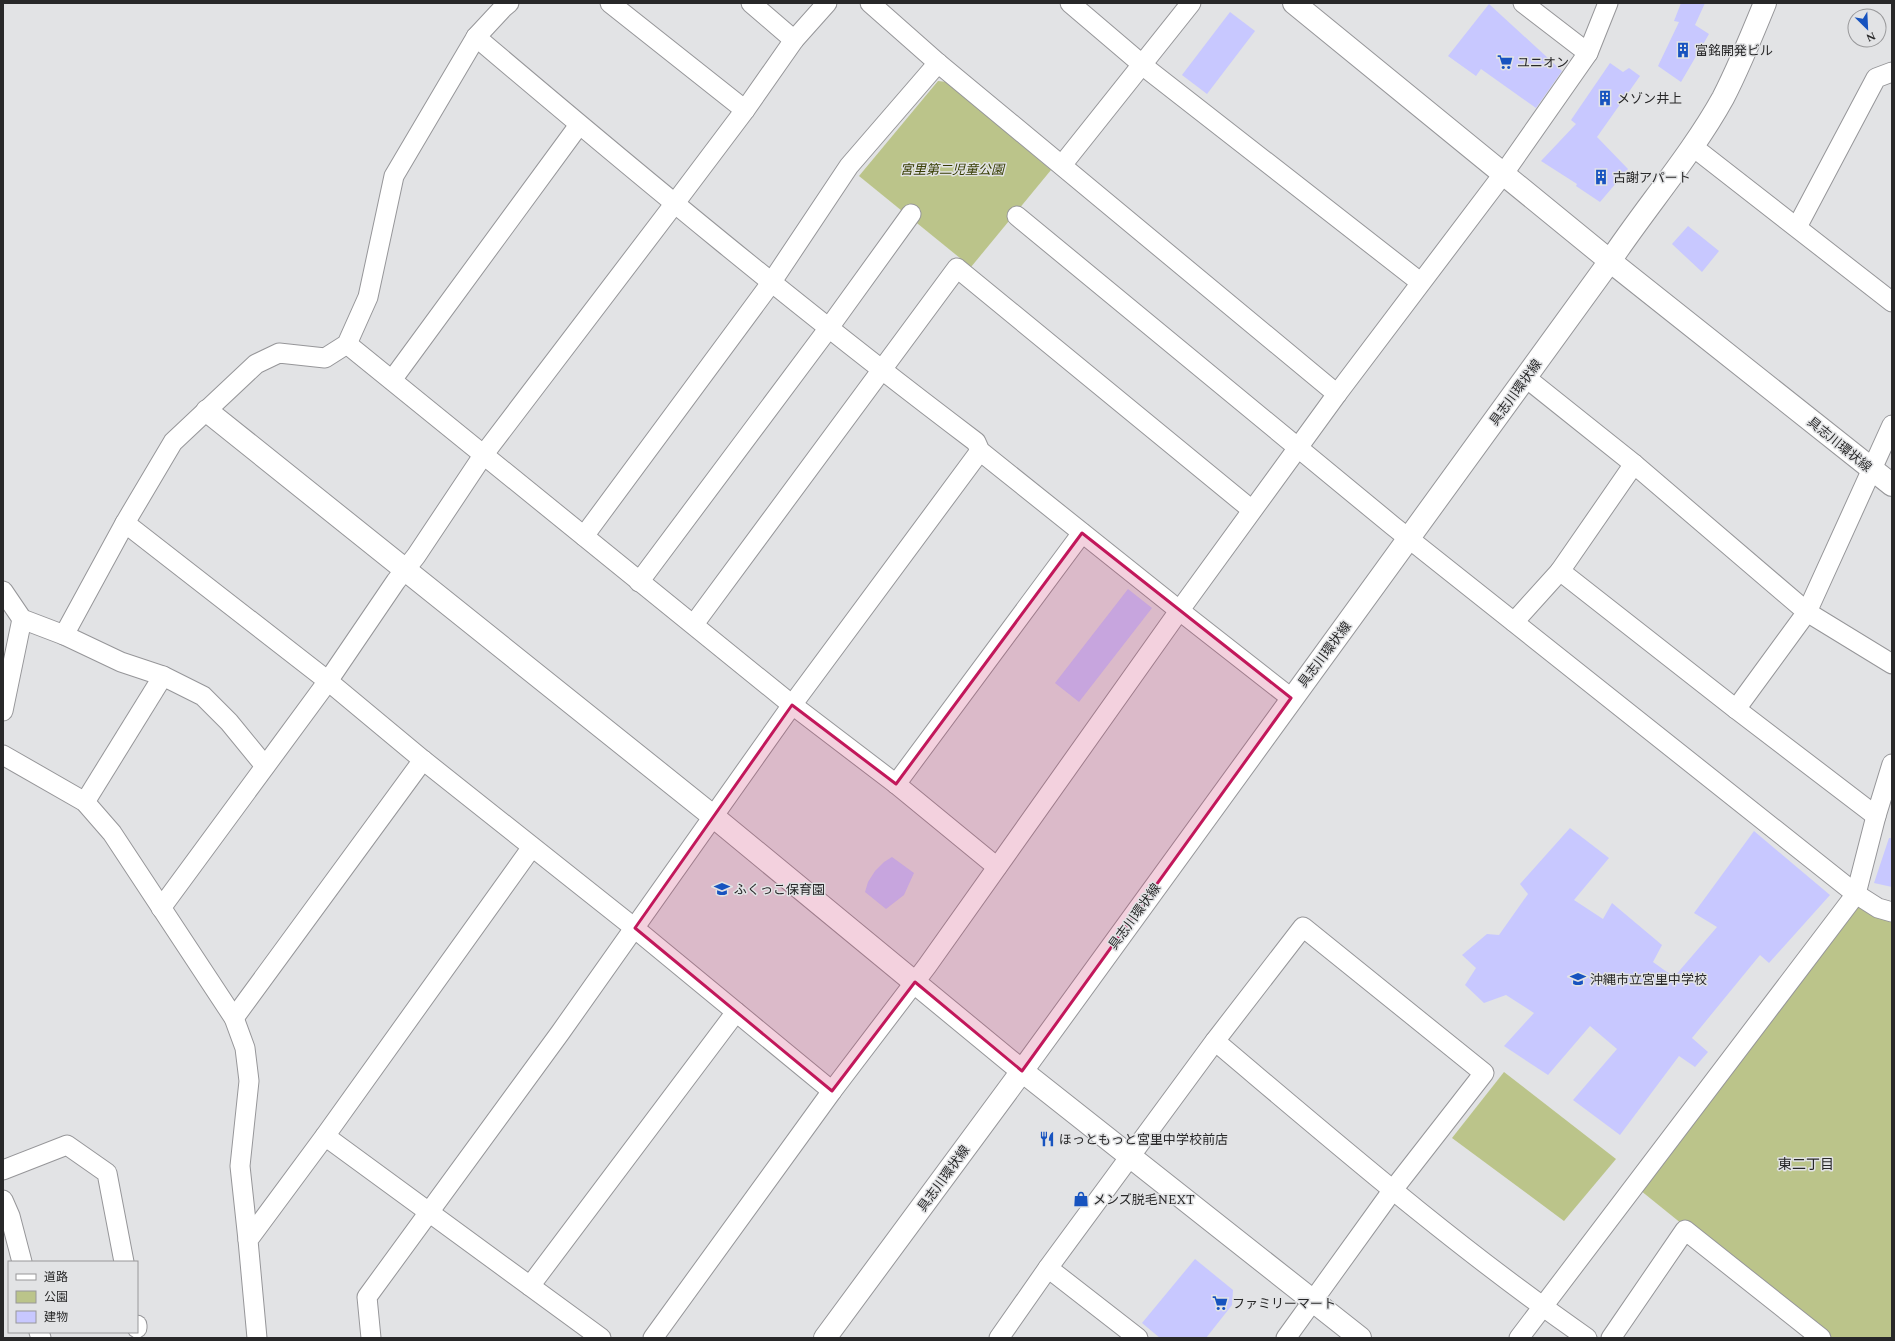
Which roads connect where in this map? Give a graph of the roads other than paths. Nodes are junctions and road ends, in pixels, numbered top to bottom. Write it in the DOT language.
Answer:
graph roads {
  1 [pos="509,3"];
  2 [pos="610,3"];
  3 [pos="751,3"];
  4 [pos="827,3"];
  5 [pos="870,3"];
  6 [pos="1070,3"];
  7 [pos="1191,3"];
  8 [pos="1294,3"];
  9 [pos="1523,3"];
  10 [pos="1608,3"];
  11 [pos="1765,3"];
  12 [pos="476,38"];
  13 [pos="794,40"];
  14 [pos="1588,54"];
  15 [pos="938,63"];
  16 [pos="1143,66"];
  17 [pos="1892,72"];
  18 [pos="745,110"];
  19 [pos="579,125"];
  20 [pos="1692,146"];
  21 [pos="1062,165"];
  22 [pos="1504,173"];
  23 [pos="676,203"];
  24 [pos="911,214"];
  25 [pos="1017,216"];
  26 [pos="1797,227"];
  27 [pos="1610,261"];
  28 [pos="1420,282"];
  29 [pos="771,283"];
  30 [pos="1892,302"];
  31 [pos="828,329"];
  32 [pos="347,344"];
  33 [pos="882,371"];
  34 [pos="1525,377"];
  35 [pos="392,380"];
  36 [pos="1337,394"];
  37 [pos="207,411"];
  38 [pos="1892,425"];
  39 [pos="1298,448"];
  40 [pos="980,451"];
  41 [pos="484,454"];
  42 [pos="1634,464"];
  43 [pos="1873,470"];
  44 [pos="1892,485"];
  45 [pos="1252,510"];
  46 [pos="125,523"];
  47 [pos="1082,533"];
  48 [pos="584,536"];
  49 [pos="1409,539"];
  50 [pos="405,569"];
  51 [pos="1560,571"];
  52 [pos="639,582"];
  53 [pos="3,591"];
  54 [pos="1180,611"];
  55 [pos="1807,612"];
  56 [pos="22,619"];
  57 [pos="1514,622"];
  58 [pos="694,624"];
  59 [pos="64,635"];
  60 [pos="1892,664"];
  61 [pos="163,676"];
  62 [pos="328,681"];
  63 [pos="1291,698"];
  64 [pos="792,705"];
  65 [pos="1736,709"];
  66 [pos="3,711"];
  67 [pos="3,755"];
  68 [pos="423,760"];
  69 [pos="1892,764"];
  70 [pos="266,766"];
  71 [pos="896,784"];
  72 [pos="85,802"];
  73 [pos="714,816"];
  74 [pos="1876,816"];
  75 [pos="532,847"];
  76 [pos="997,867"];
  77 [pos="1856,894"];
  78 [pos="161,908"];
  79 [pos="1892,912"];
  80 [pos="635,928"];
  81 [pos="915,982"];
  82 [pos="736,1012"];
  83 [pos="234,1018"];
  84 [pos="1215,1041"];
  85 [pos="1022,1071"];
  86 [pos="832,1091"];
  87 [pos="325,1136"];
  88 [pos="1131,1156"];
  89 [pos="4,1165"];
  90 [pos="1392,1191"];
  91 [pos="3,1200"];
  92 [pos="428,1213"];
  93 [pos="248,1240"];
  94 [pos="22,1261"];
  95 [pos="124,1261"];
  96 [pos="1048,1268"];
  97 [pos="530,1286"];
  98 [pos="1314,1302"];
  99 [pos="1542,1307"];
  100 [pos="257,1338"];
  101 [pos="371,1338"];
  102 [pos="601,1338"];
  103 [pos="653,1338"];
  104 [pos="825,1338"];
  105 [pos="999,1338"];
  106 [pos="1138,1338"];
  107 [pos="1286,1338"];
  108 [pos="1360,1338"];
  109 [pos="1519,1338"];
  110 [pos="1586,1338"];
  111 [pos="1611,1338"];
  112 [pos="1821,1338"];
  1 -- 12 [label="street"];
  2 -- 18 [label="street"];
  3 -- 13 [label="street"];
  4 -- 13 [label="street"];
  5 -- 15 [label="street"];
  6 -- 16 [label="street"];
  7 -- 16 [label="street"];
  8 -- 22 [label="street"];
  9 -- 14 [label="street"];
  10 -- 14 [label="street"];
  11 -- 20 [label="street"];
  12 -- 19 [label="street"];
  12 -- 32 [label="street"];
  13 -- 18 [label="street"];
  14 -- 22 [label="street"];
  15 -- 21 [label="street"];
  15 -- 29 [label="street"];
  16 -- 21 [label="street"];
  16 -- 28 [label="street"];
  17 -- 26 [label="street"];
  18 -- 23 [label="street"];
  19 -- 23 [label="street"];
  19 -- 35 [label="street"];
  20 -- 26 [label="street"];
  20 -- 27 [label="street"];
  21 -- 36 [label="street"];
  22 -- 27 [label="street"];
  22 -- 28 [label="street"];
  23 -- 29 [label="street"];
  23 -- 41 [label="street"];
  24 -- 31 [label="street"];
  25 -- 39 [label="street"];
  26 -- 30 [label="street"];
  27 -- 34 [label="street, 具志川環状線"];
  27 -- 43 [label="street, 具志川環状線"];
  28 -- 36 [label="street"];
  29 -- 31 [label="street"];
  29 -- 48 [label="street"];
  31 -- 33 [label="street"];
  31 -- 52 [label="street"];
  32 -- 35 [label="street"];
  32 -- 37 [label="street"];
  33 -- 40 [label="street"];
  33 -- 45 [label="street"];
  33 -- 58 [label="street"];
  34 -- 42 [label="street"];
  34 -- 49 [label="street, 具志川環状線"];
  35 -- 41 [label="street"];
  36 -- 39 [label="street"];
  37 -- 46 [label="street"];
  37 -- 50 [label="street"];
  38 -- 43 [label="street"];
  39 -- 45 [label="street"];
  39 -- 49 [label="street"];
  40 -- 47 [label="street"];
  40 -- 64 [label="street"];
  41 -- 48 [label="street"];
  41 -- 50 [label="street"];
  42 -- 51 [label="street"];
  42 -- 55 [label="street"];
  43 -- 44 [label="street, 具志川環状線"];
  43 -- 55 [label="street"];
  45 -- 54 [label="street"];
  46 -- 59 [label="street"];
  46 -- 62 [label="street"];
  47 -- 54 [label="street"];
  47 -- 71 [label="street"];
  48 -- 52 [label="street"];
  49 -- 57 [label="street"];
  49 -- 63 [label="street, 具志川環状線"];
  50 -- 62 [label="street"];
  50 -- 73 [label="street"];
  51 -- 57 [label="street"];
  51 -- 65 [label="street"];
  52 -- 58 [label="street"];
  53 -- 56 [label="street"];
  54 -- 63 [label="street"];
  54 -- 76 [label="street"];
  55 -- 60 [label="street"];
  55 -- 65 [label="street"];
  56 -- 59 [label="street"];
  56 -- 66 [label="street"];
  57 -- 77 [label="street"];
  58 -- 64 [label="street"];
  59 -- 61 [label="street"];
  61 -- 70 [label="street"];
  61 -- 72 [label="street"];
  62 -- 68 [label="street"];
  62 -- 70 [label="street"];
  63 -- 85 [label="street, 具志川環状線"];
  64 -- 71 [label="street"];
  64 -- 73 [label="street"];
  65 -- 74 [label="street"];
  67 -- 72 [label="street"];
  68 -- 75 [label="street"];
  68 -- 83 [label="street"];
  69 -- 74 [label="street"];
  70 -- 78 [label="street"];
  71 -- 76 [label="street"];
  72 -- 78 [label="street"];
  73 -- 80 [label="street"];
  73 -- 81 [label="street"];
  74 -- 77 [label="street"];
  75 -- 80 [label="street"];
  75 -- 87 [label="street"];
  76 -- 81 [label="street"];
  77 -- 79 [label="street"];
  77 -- 99 [label="street"];
  78 -- 83 [label="street"];
  80 -- 82 [label="street"];
  80 -- 92 [label="street"];
  81 -- 85 [label="street"];
  81 -- 86 [label="street"];
  82 -- 86 [label="street"];
  82 -- 97 [label="street"];
  83 -- 93 [label="street"];
  84 -- 88 [label="street"];
  84 -- 90 [label="street"];
  84 -- 90 [label="street"];
  85 -- 88 [label="street"];
  85 -- 104 [label="street, 具志川環状線"];
  86 -- 103 [label="street"];
  87 -- 92 [label="street"];
  87 -- 93 [label="street"];
  88 -- 96 [label="street"];
  88 -- 98 [label="street"];
  89 -- 95 [label="street"];
  90 -- 98 [label="street"];
  90 -- 99 [label="street"];
  91 -- 94 [label="street"];
  92 -- 97 [label="street"];
  92 -- 101 [label="street"];
  93 -- 100 [label="street"];
  96 -- 105 [label="street"];
  96 -- 106 [label="street"];
  97 -- 102 [label="street"];
  98 -- 107 [label="street"];
  98 -- 108 [label="street"];
  99 -- 109 [label="street"];
  99 -- 110 [label="street"];
  111 -- 112 [label="street"];
}
